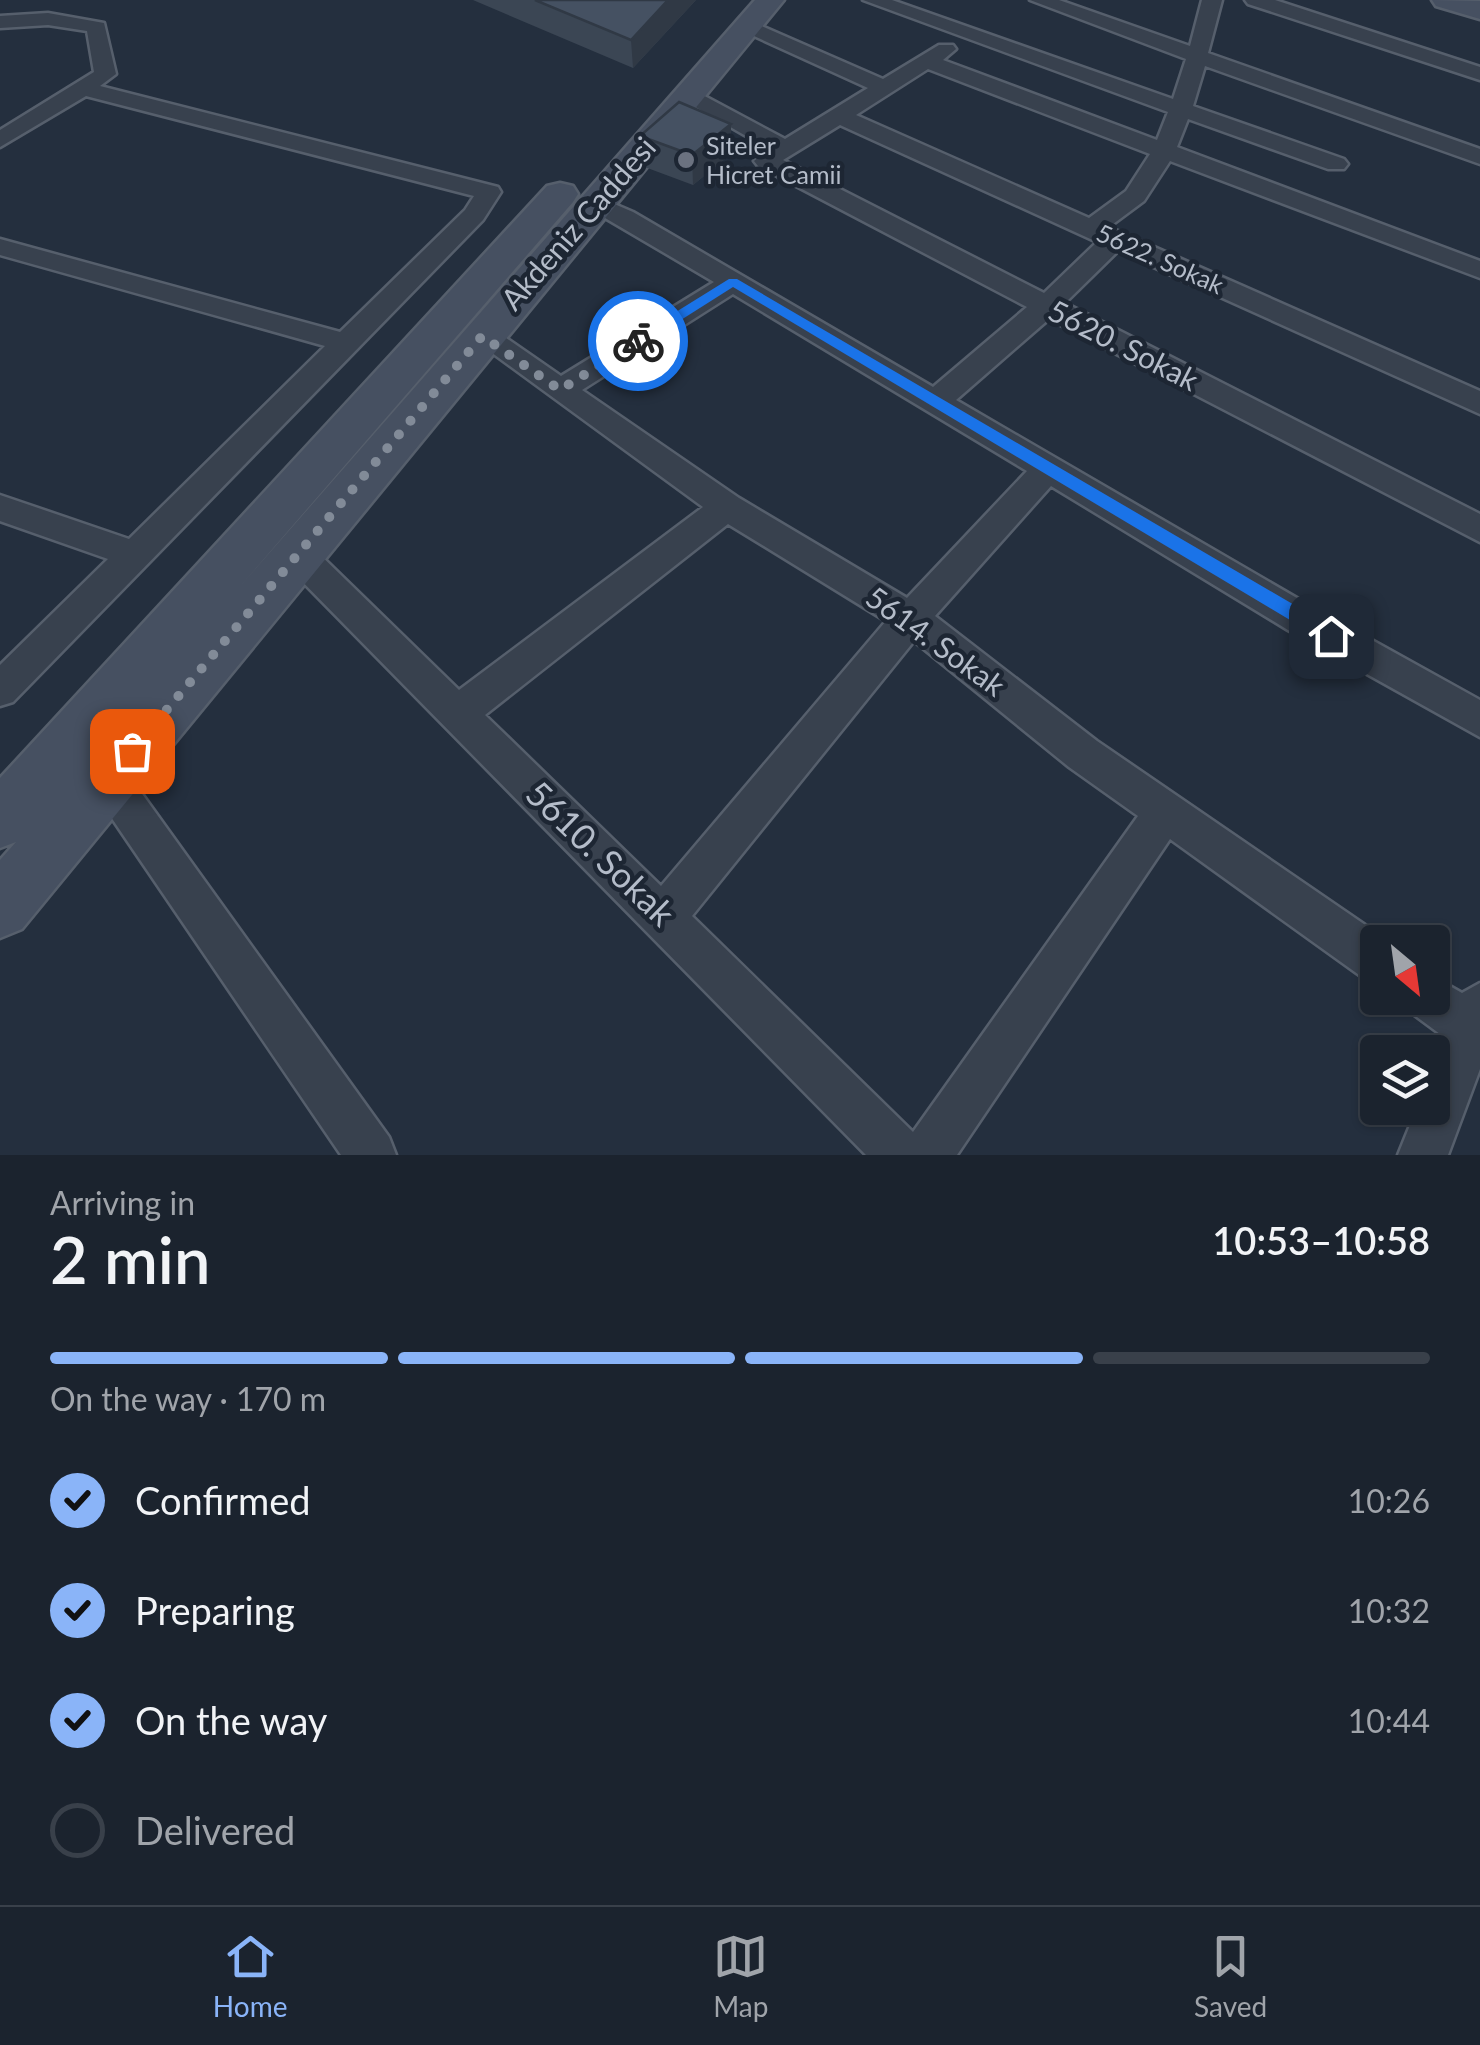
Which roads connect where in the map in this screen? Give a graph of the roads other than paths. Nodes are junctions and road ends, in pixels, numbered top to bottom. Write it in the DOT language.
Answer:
graph roads {
  1 [pos="873,0"];
  2 [pos="1040,0"];
  3 [pos="1212,0"];
  4 [pos="1255,0"];
  5 [pos="1446,0"];
  6 [pos="751,9"];
  7 [pos="1480,10"];
  8 [pos="0,22"];
  9 [pos="968,35"];
  10 [pos="1198,56"];
  11 [pos="926,61"];
  12 [pos="1480,74"];
  13 [pos="884,87"];
  14 [pos="84,89"];
  15 [pos="689,97"];
  16 [pos="1179,110"];
  17 [pos="838,116"];
  18 [pos="0,140"];
  19 [pos="1162,150"];
  20 [pos="776,155"];
  21 [pos="1480,157"];
  22 [pos="1336,164"];
  23 [pos="596,204"];
  24 [pos="1103,234"];
  25 [pos="0,246"];
  26 [pos="1480,270"];
  27 [pos="733,282"];
  28 [pos="1046,306"];
  29 [pos="482,336"];
  30 [pos="346,343"];
  31 [pos="560,390"];
  32 [pos="935,402"];
  33 [pos="1480,403"];
  34 [pos="1048,468"];
  35 [pos="728,507"];
  36 [pos="0,508"];
  37 [pos="1480,529"];
  38 [pos="136,555"];
  39 [pos="298,555"];
  40 [pos="911,618"];
  41 [pos="0,690"];
  42 [pos="457,714"];
  43 [pos="1480,720"];
  44 [pos="108,779"];
  45 [pos="1166,812"];
  46 [pos="0,820"];
  47 [pos="0,907"];
  48 [pos="664,916"];
  49 [pos="1360,949"];
  50 [pos="1450,1008"];
  51 [pos="1477,1022"];
  52 [pos="371,1155"];
  53 [pos="902,1155"];
  54 [pos="927,1155"];
  55 [pos="1423,1155"];
  1 -- 9 [label="street"];
  2 -- 10 [label="street"];
  3 -- 10 [label="street"];
  4 -- 12 [label="street"];
  5 -- 7 [label="main road"];
  6 -- 13 [label="street"];
  6 -- 15 [label="main road, Akdeniz Caddesi"];
  6 -- 46 [label="main road, Akdeniz Caddesi"];
  8 -- 14 [label="street"];
  9 -- 11 [label="street"];
  9 -- 16 [label="street"];
  10 -- 16 [label="street"];
  10 -- 21 [label="street"];
  11 -- 13 [label="street"];
  11 -- 19 [label="street"];
  13 -- 17 [label="street"];
  14 -- 18 [label="street"];
  14 -- 30 [label="street"];
  15 -- 20 [label="street, 5620. Sokak"];
  15 -- 23 [label="main road, Akdeniz Caddesi"];
  16 -- 19 [label="street"];
  16 -- 22 [label="street"];
  17 -- 20 [label="street"];
  17 -- 24 [label="street, 5622. Sokak"];
  19 -- 24 [label="street"];
  19 -- 26 [label="street"];
  20 -- 28 [label="street, 5620. Sokak"];
  23 -- 27 [label="street"];
  23 -- 29 [label="main road, Akdeniz Caddesi"];
  24 -- 28 [label="street"];
  24 -- 33 [label="street, 5622. Sokak"];
  25 -- 30 [label="street"];
  27 -- 31 [label="street"];
  27 -- 32 [label="street"];
  28 -- 32 [label="street"];
  28 -- 37 [label="street, 5620. Sokak"];
  29 -- 31 [label="street, 5614. Sokak"];
  29 -- 39 [label="main road, Akdeniz Caddesi"];
  30 -- 38 [label="street"];
  31 -- 35 [label="street, 5614. Sokak"];
  32 -- 34 [label="street"];
  34 -- 40 [label="street"];
  34 -- 43 [label="street"];
  35 -- 40 [label="street, 5614. Sokak"];
  35 -- 42 [label="street"];
  36 -- 38 [label="street"];
  38 -- 41 [label="street"];
  39 -- 42 [label="street, 5610. Sokak"];
  39 -- 44 [label="main road, Akdeniz Caddesi"];
  40 -- 45 [label="street, 5614. Sokak"];
  40 -- 48 [label="street"];
  42 -- 48 [label="street, 5610. Sokak"];
  44 -- 47 [label="main road, Akdeniz Caddesi"];
  44 -- 52 [label="street"];
  45 -- 49 [label="street, 5614. Sokak"];
  45 -- 54 [label="street"];
  48 -- 53 [label="street, 5610. Sokak"];
  50 -- 51 [label="street"];
  51 -- 55 [label="street"];
}
